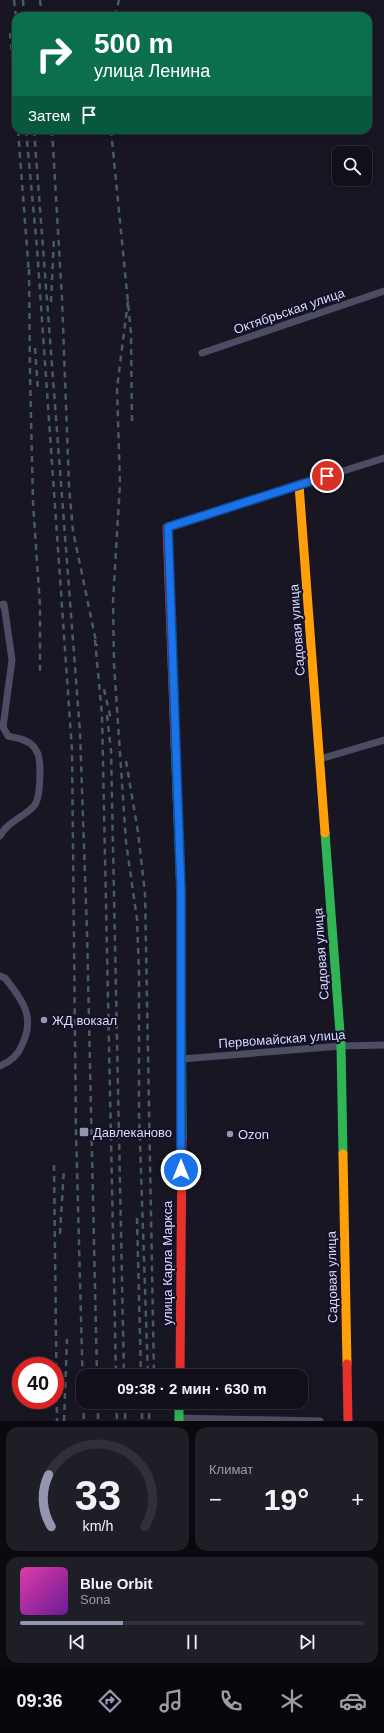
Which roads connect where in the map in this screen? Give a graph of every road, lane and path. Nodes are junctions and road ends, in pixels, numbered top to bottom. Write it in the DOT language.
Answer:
graph roads {
  1 [pos="384,291"];
  2 [pos="202,353"];
  3 [pos="384,458"];
  4 [pos="299,485"];
  5 [pos="168,527"];
  6 [pos="2,604"];
  7 [pos="384,740"];
  8 [pos="320,759"];
  9 [pos="0,836"];
  10 [pos="0,976"];
  11 [pos="384,1045"];
  12 [pos="341,1046"];
  13 [pos="182,1059"];
  14 [pos="0,1066"];
  15 [pos="180,1369"];
  16 [pos="179,1409"];
  17 [pos="179,1420"];
  18 [pos="320,1421"];
  19 [pos="348,1421"];
  1 -- 2 [label="street, Октябрьская улица"];
  3 -- 4 [label="street"];
  4 -- 5 [label="street"];
  4 -- 8 [label="street, Садовая улица"];
  5 -- 13 [label="street, улица Карла Маркса"];
  6 -- 9 [label="street"];
  7 -- 8 [label="street"];
  8 -- 12 [label="street, Садовая улица"];
  10 -- 14 [label="street"];
  11 -- 12 [label="street, Первомайская улица"];
  12 -- 13 [label="street, Первомайская улица"];
  12 -- 19 [label="street, Садовая улица"];
  13 -- 15 [label="street, улица Карла Маркса"];
  16 -- 17 [label="street"];
  17 -- 18 [label="street"];
}
